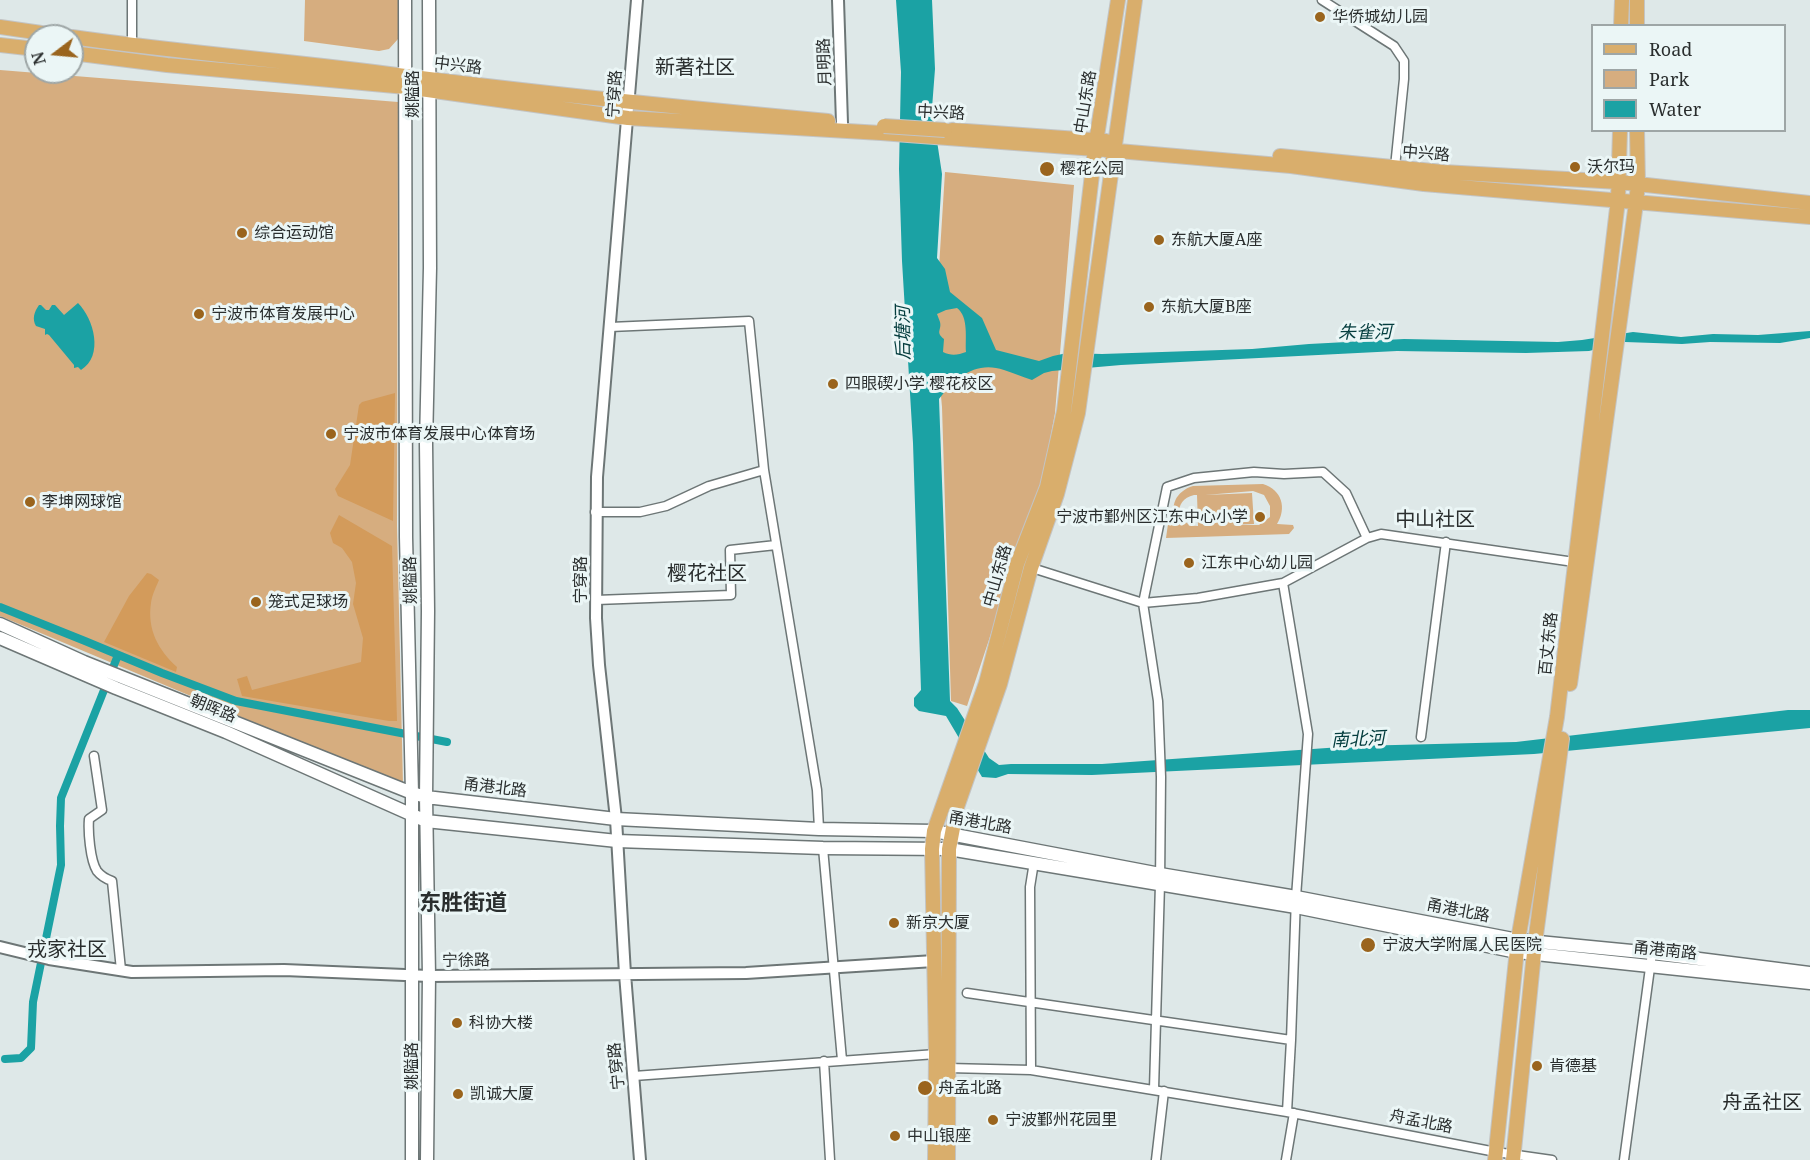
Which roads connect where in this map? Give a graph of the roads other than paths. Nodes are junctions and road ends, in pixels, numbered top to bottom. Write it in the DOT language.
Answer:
graph roads {
  1 [pos="132,0"];
  2 [pos="405,0"];
  3 [pos="429,0"];
  4 [pos="637,0"];
  5 [pos="838,0"];
  6 [pos="1118,0"];
  7 [pos="1135,0"];
  8 [pos="1322,0"];
  9 [pos="1622,0"];
  10 [pos="1637,0"];
  11 [pos="1622,24"];
  12 [pos="1637,24"];
  13 [pos="0,27"];
  14 [pos="24,30"];
  15 [pos="84,39"];
  16 [pos="0,45"];
  17 [pos="132,46"];
  18 [pos="24,48"];
  19 [pos="84,55"];
  20 [pos="406,82"];
  21 [pos="429,85"];
  22 [pos="629,103"];
  23 [pos="628,118"];
  24 [pos="842,123"];
  25 [pos="882,130"];
  26 [pos="1620,132"];
  27 [pos="1637,132"];
  28 [pos="1097,144"];
  29 [pos="1114,147"];
  30 [pos="1395,167"];
  31 [pos="1619,182"];
  32 [pos="1638,184"];
  33 [pos="1618,201"];
  34 [pos="1636,202"];
  35 [pos="1810,203"];
  36 [pos="1810,217"];
  37 [pos="610,327"];
  38 [pos="1075,375"];
  39 [pos="764,470"];
  40 [pos="596,512"];
  41 [pos="1367,538"];
  42 [pos="1446,542"];
  43 [pos="776,545"];
  44 [pos="1574,562"];
  45 [pos="1017,564"];
  46 [pos="1031,568"];
  47 [pos="1283,583"];
  48 [pos="596,600"];
  49 [pos="1143,603"];
  50 [pos="0,624"];
  51 [pos="0,638"];
  52 [pos="101,675"];
  53 [pos="118,682"];
  54 [pos="1561,722"];
  55 [pos="1421,737"];
  56 [pos="94,756"];
  57 [pos="412,793"];
  58 [pos="426,797"];
  59 [pos="412,816"];
  60 [pos="616,819"];
  61 [pos="426,821"];
  62 [pos="819,829"];
  63 [pos="934,831"];
  64 [pos="952,833"];
  65 [pos="617,841"];
  66 [pos="823,848"];
  67 [pos="932,849"];
  68 [pos="949,849"];
  69 [pos="1034,862"];
  70 [pos="1160,879"];
  71 [pos="1296,902"];
  72 [pos="1518,946"];
  73 [pos="0,947"];
  74 [pos="1535,948"];
  75 [pos="1651,959"];
  76 [pos="934,961"];
  77 [pos="834,967"];
  78 [pos="121,970"];
  79 [pos="1810,973"];
  80 [pos="625,974"];
  81 [pos="413,975"];
  82 [pos="429,976"];
  83 [pos="1810,983"];
  84 [pos="967,993"];
  85 [pos="1031,1002"];
  86 [pos="1156,1020"];
  87 [pos="1291,1040"];
  88 [pos="936,1054"];
  89 [pos="842,1060"];
  90 [pos="824,1061"];
  91 [pos="948,1068"];
  92 [pos="1031,1070"];
  93 [pos="634,1076"];
  94 [pos="1154,1089"];
  95 [pos="1164,1091"];
  96 [pos="1290,1112"];
  97 [pos="1496,1156"];
  98 [pos="1513,1157"];
  99 [pos="412,1160"];
  100 [pos="427,1160"];
  101 [pos="640,1160"];
  102 [pos="830,1160"];
  103 [pos="936,1160"];
  104 [pos="948,1160"];
  105 [pos="1156,1160"];
  106 [pos="1286,1160"];
  107 [pos="1552,1160"];
  108 [pos="1624,1160"];
  1 -- 17 [label="street"];
  2 -- 20 [label="main road, 姚隘路"];
  3 -- 21 [label="main road, 姚隘路"];
  4 -- 22 [label="street, 宁穿路"];
  5 -- 24 [label="street, 月明路"];
  6 -- 28 [label="main road, 中山东路"];
  7 -- 29 [label="main road, 中山东路"];
  8 -- 30 [label="street"];
  9 -- 11 [label="main road"];
  10 -- 12 [label="main road"];
  13 -- 14 [label="main road"];
  15 -- 17 [label="main road, 中兴路"];
  16 -- 18 [label="main road"];
  17 -- 20 [label="main road, 中兴路"];
  19 -- 20 [label="main road, 中兴路"];
  20 -- 21 [label="main road, 中兴路"];
  20 -- 57 [label="main road, 姚隘路"];
  21 -- 22 [label="main road, 中兴路"];
  21 -- 23 [label="main road, 中兴路"];
  21 -- 58 [label="main road, 姚隘路"];
  22 -- 23 [label="street, 宁穿路"];
  22 -- 24 [label="main road, 中兴路"];
  23 -- 25 [label="main road, 中兴路"];
  23 -- 37 [label="street, 宁穿路"];
  24 -- 25 [label="main road, 中兴路"];
  25 -- 28 [label="main road, 中兴路, bridge"];
  26 -- 31 [label="main road, 百丈东路"];
  27 -- 32 [label="main road, 百丈东路"];
  28 -- 29 [label="main road, 中兴路"];
  28 -- 38 [label="main road, 中山东路"];
  29 -- 30 [label="main road, 中兴路"];
  29 -- 33 [label="main road, 中兴路"];
  29 -- 38 [label="main road, 中山东路"];
  30 -- 31 [label="main road, 中兴路"];
  31 -- 32 [label="main road, 中兴路"];
  31 -- 33 [label="main road, 百丈东路"];
  32 -- 34 [label="main road, 百丈东路"];
  32 -- 35 [label="main road, 中兴路"];
  33 -- 34 [label="main road, 中兴路"];
  33 -- 44 [label="main road, 百丈东路"];
  34 -- 36 [label="main road, 中兴路"];
  34 -- 54 [label="main road, 百丈东路"];
  37 -- 39 [label="street"];
  37 -- 40 [label="street, 宁穿路"];
  38 -- 45 [label="main road, 中山东路"];
  38 -- 46 [label="main road, 中山东路"];
  39 -- 40 [label="street"];
  39 -- 43 [label="street"];
  40 -- 48 [label="street, 宁穿路"];
  41 -- 42 [label="street"];
  41 -- 47 [label="street"];
  41 -- 49 [label="street"];
  42 -- 44 [label="street"];
  42 -- 55 [label="street"];
  43 -- 48 [label="street"];
  43 -- 62 [label="street"];
  44 -- 54 [label="main road, 百丈东路"];
  45 -- 46 [label="street"];
  45 -- 63 [label="main road, 中山东路"];
  46 -- 49 [label="street"];
  46 -- 64 [label="main road, 中山东路"];
  47 -- 49 [label="street"];
  47 -- 71 [label="street"];
  48 -- 60 [label="street, 宁穿路"];
  49 -- 70 [label="street"];
  50 -- 52 [label="main road, 朝晖路"];
  51 -- 52 [label="main road, 朝晖路"];
  52 -- 53 [label="main road, 朝晖路"];
  53 -- 57 [label="main road, 朝晖路"];
  53 -- 59 [label="main road, 朝晖路"];
  54 -- 72 [label="main road, 百丈东路"];
  54 -- 74 [label="main road, 百丈东路"];
  56 -- 78 [label="street"];
  57 -- 58 [label="main road, 甬港北路"];
  57 -- 59 [label="main road, 姚隘路"];
  58 -- 60 [label="main road, 甬港北路"];
  58 -- 61 [label="main road, 姚隘路"];
  59 -- 61 [label="main road, 甬港北路"];
  59 -- 81 [label="main road, 姚隘路"];
  60 -- 62 [label="main road, 甬港北路"];
  60 -- 65 [label="street, 宁穿路"];
  61 -- 65 [label="main road, 甬港北路"];
  61 -- 82 [label="main road, 姚隘路"];
  62 -- 63 [label="main road, 甬港北路"];
  63 -- 64 [label="main road, 甬港北路"];
  63 -- 67 [label="main road, 中山东路"];
  64 -- 68 [label="main road, 中山东路"];
  64 -- 70 [label="main road, 甬港北路"];
  65 -- 66 [label="main road, 甬港北路"];
  65 -- 80 [label="street, 宁穿路"];
  66 -- 67 [label="main road, 甬港北路"];
  66 -- 77 [label="street"];
  67 -- 68 [label="main road, 甬港北路"];
  67 -- 76 [label="main road, 中山东路"];
  68 -- 69 [label="main road, 甬港北路"];
  68 -- 91 [label="main road, 中山东路"];
  69 -- 70 [label="main road, 甬港北路"];
  69 -- 85 [label="street"];
  70 -- 71 [label="main road, 甬港北路"];
  70 -- 86 [label="street"];
  71 -- 72 [label="main road, 甬港北路"];
  71 -- 87 [label="street"];
  72 -- 74 [label="main road, 甬港南路"];
  72 -- 97 [label="main road, 百丈东路"];
  73 -- 78 [label="street, 宁徐路"];
  74 -- 75 [label="main road, 甬港南路"];
  74 -- 98 [label="main road, 百丈东路"];
  75 -- 79 [label="main road, 甬港南路"];
  75 -- 83 [label="main road, 甬港南路"];
  75 -- 108 [label="street"];
  76 -- 77 [label="street, 宁徐路"];
  76 -- 88 [label="main road, 中山东路"];
  77 -- 80 [label="street, 宁徐路"];
  77 -- 89 [label="street"];
  78 -- 81 [label="street, 宁徐路"];
  80 -- 82 [label="street, 宁徐路"];
  80 -- 93 [label="street, 宁穿路"];
  81 -- 82 [label="street, 宁徐路"];
  81 -- 99 [label="main road, 姚隘路"];
  82 -- 100 [label="main road, 姚隘路"];
  84 -- 85 [label="street"];
  85 -- 86 [label="street"];
  85 -- 92 [label="street"];
  86 -- 87 [label="street"];
  86 -- 94 [label="street"];
  87 -- 96 [label="street"];
  88 -- 89 [label="street"];
  88 -- 103 [label="main road, 中山东路"];
  89 -- 90 [label="street"];
  90 -- 93 [label="street"];
  90 -- 102 [label="street"];
  91 -- 92 [label="street, 舟孟北路"];
  91 -- 104 [label="main road, 中山东路"];
  92 -- 94 [label="street, 舟孟北路"];
  93 -- 101 [label="street, 宁穿路"];
  94 -- 95 [label="street, 舟孟北路"];
  95 -- 96 [label="street, 舟孟北路"];
  95 -- 105 [label="street"];
  96 -- 97 [label="street, 舟孟北路"];
  96 -- 106 [label="street"];
  97 -- 98 [label="street, 舟孟北路"];
  98 -- 107 [label="street, 舟孟北路"];
}
